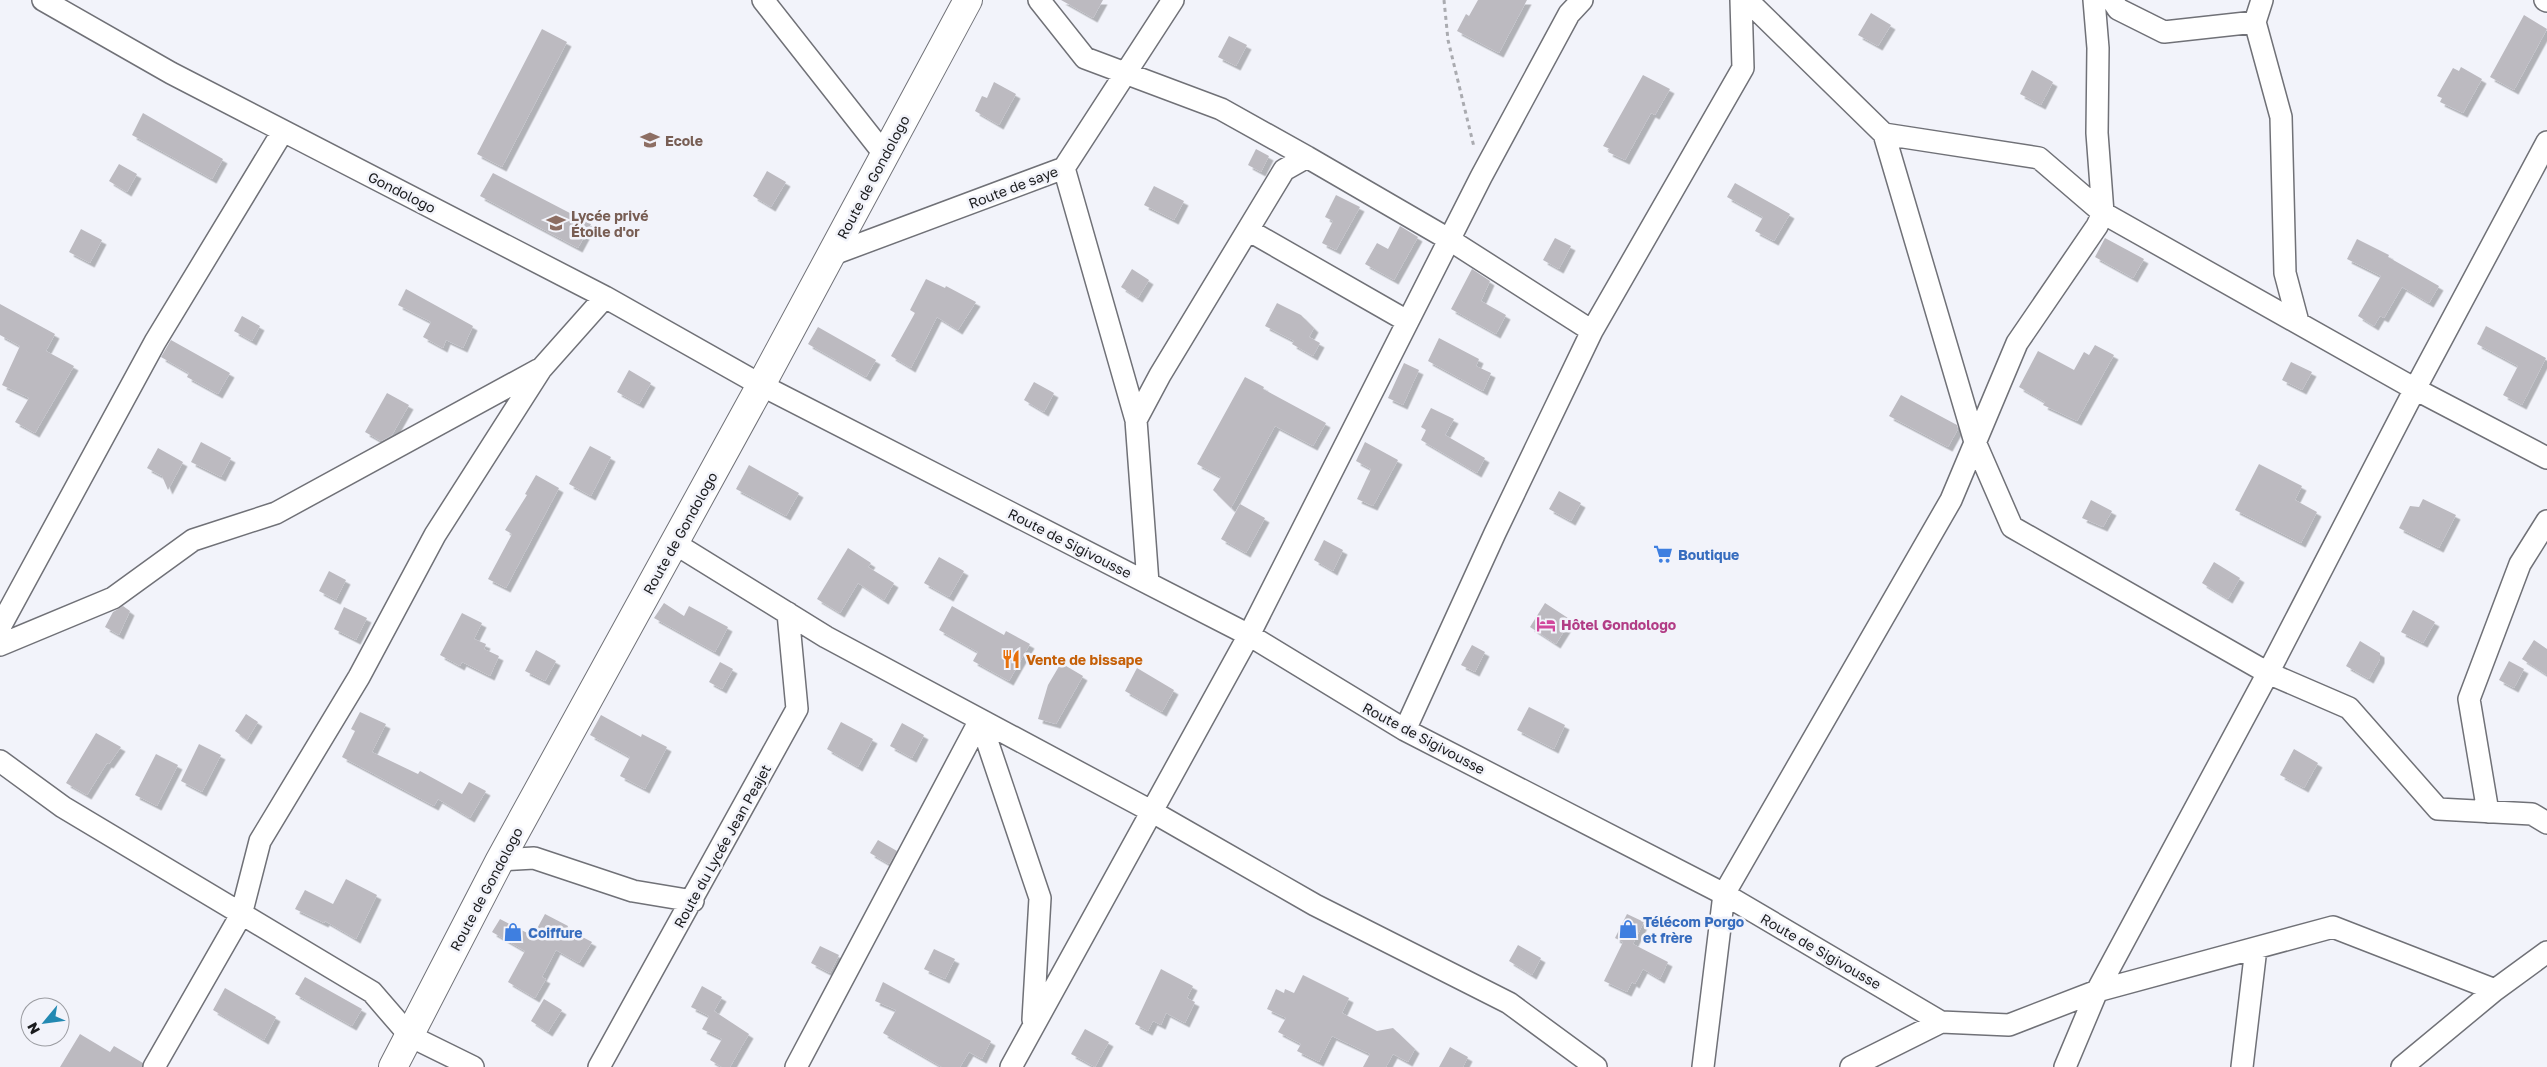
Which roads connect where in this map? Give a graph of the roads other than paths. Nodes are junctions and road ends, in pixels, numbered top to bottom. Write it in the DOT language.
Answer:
graph roads {
  1 [pos="43,0"];
  2 [pos="763,0"];
  3 [pos="968,0"];
  4 [pos="1039,0"];
  5 [pos="1173,0"];
  6 [pos="1582,0"];
  7 [pos="1742,0"];
  8 [pos="1747,0"];
  9 [pos="2094,0"];
  10 [pos="2112,0"];
  11 [pos="2262,0"];
  12 [pos="2255,22"];
  13 [pos="1124,73"];
  14 [pos="283,131"];
  15 [pos="1884,134"];
  16 [pos="2547,142"];
  17 [pos="885,155"];
  18 [pos="1307,157"];
  19 [pos="1064,168"];
  20 [pos="2103,213"];
  21 [pos="1248,230"];
  22 [pos="1450,240"];
  23 [pos="831,255"];
  24 [pos="605,297"];
  25 [pos="1407,321"];
  26 [pos="2298,322"];
  27 [pos="1592,331"];
  28 [pos="541,369"];
  29 [pos="761,385"];
  30 [pos="2415,389"];
  31 [pos="1136,420"];
  32 [pos="1975,442"];
  33 [pos="2547,458"];
  34 [pos="2547,521"];
  35 [pos="674,543"];
  36 [pos="1148,584"];
  37 [pos="788,614"];
  38 [pos="0,627"];
  39 [pos="1249,635"];
  40 [pos="0,645"];
  41 [pos="2268,673"];
  42 [pos="980,720"];
  43 [pos="1405,730"];
  44 [pos="0,761"];
  45 [pos="1152,811"];
  46 [pos="2488,812"];
  47 [pos="2547,823"];
  48 [pos="500,860"];
  49 [pos="1724,894"];
  50 [pos="693,901"];
  51 [pos="241,915"];
  52 [pos="2256,948"];
  53 [pos="2547,952"];
  54 [pos="2495,990"];
  55 [pos="2097,991"];
  56 [pos="1941,1022"];
  57 [pos="1033,1027"];
  58 [pos="410,1036"];
  59 [pos="154,1067"];
  60 [pos="393,1067"];
  61 [pos="472,1067"];
  62 [pos="599,1067"];
  63 [pos="796,1067"];
  64 [pos="1011,1067"];
  65 [pos="1596,1067"];
  66 [pos="1703,1067"];
  67 [pos="1851,1067"];
  68 [pos="2065,1067"];
  69 [pos="2242,1067"];
  70 [pos="2402,1067"];
  1 -- 14 [label="street, Gondologo"];
  2 -- 17 [label="street"];
  3 -- 17 [label="street, Route de Gondologo"];
  4 -- 13 [label="street"];
  5 -- 13 [label="street, Route de saye"];
  6 -- 22 [label="street"];
  7 -- 27 [label="street"];
  8 -- 15 [label="street"];
  9 -- 20 [label="street"];
  10 -- 12 [label="street"];
  11 -- 12 [label="street"];
  12 -- 26 [label="street"];
  13 -- 18 [label="street"];
  13 -- 19 [label="street, Route de saye"];
  14 -- 24 [label="street, Gondologo"];
  14 -- 38 [label="street"];
  15 -- 20 [label="street"];
  15 -- 32 [label="street"];
  16 -- 30 [label="street"];
  17 -- 23 [label="street, Route de Gondologo"];
  18 -- 21 [label="street"];
  18 -- 22 [label="street"];
  19 -- 23 [label="street, Route de saye"];
  19 -- 31 [label="street"];
  20 -- 26 [label="street"];
  20 -- 32 [label="street"];
  21 -- 25 [label="street"];
  21 -- 31 [label="street"];
  22 -- 25 [label="street"];
  22 -- 27 [label="street"];
  23 -- 29 [label="street, Route de Gondologo"];
  24 -- 28 [label="street"];
  24 -- 29 [label="street, Gondologo"];
  25 -- 39 [label="street"];
  26 -- 30 [label="street"];
  27 -- 43 [label="street"];
  28 -- 40 [label="street"];
  28 -- 51 [label="street"];
  29 -- 35 [label="street, Route de Gondologo"];
  29 -- 36 [label="street, Route de Sigivousse"];
  30 -- 33 [label="street"];
  30 -- 41 [label="street"];
  31 -- 36 [label="street"];
  32 -- 41 [label="street"];
  32 -- 49 [label="street"];
  34 -- 46 [label="street"];
  35 -- 37 [label="street"];
  35 -- 48 [label="street, Route de Gondologo"];
  36 -- 39 [label="street, Route de Sigivousse"];
  37 -- 42 [label="street"];
  37 -- 50 [label="street, Route du Lycée Jean Peajet"];
  39 -- 43 [label="street, Route de Sigivousse"];
  39 -- 45 [label="street"];
  41 -- 46 [label="street"];
  41 -- 55 [label="street"];
  42 -- 45 [label="street"];
  42 -- 57 [label="street"];
  42 -- 63 [label="street"];
  43 -- 49 [label="street, Route de Sigivousse"];
  44 -- 51 [label="street"];
  45 -- 57 [label="street"];
  45 -- 65 [label="street"];
  46 -- 47 [label="street"];
  48 -- 50 [label="street"];
  48 -- 58 [label="street, Route de Gondologo"];
  49 -- 56 [label="street, Route de Sigivousse"];
  49 -- 66 [label="street"];
  50 -- 62 [label="street, Route du Lycée Jean Peajet"];
  51 -- 58 [label="street"];
  51 -- 59 [label="street"];
  52 -- 54 [label="street, Route de Sigivousse"];
  52 -- 55 [label="street, Route de Sigivousse"];
  52 -- 69 [label="street"];
  53 -- 54 [label="street"];
  54 -- 70 [label="street"];
  55 -- 56 [label="street, Route de Sigivousse"];
  55 -- 68 [label="street"];
  56 -- 67 [label="street"];
  57 -- 64 [label="street"];
  58 -- 60 [label="street, Route de Gondologo"];
  58 -- 61 [label="street"];
}
